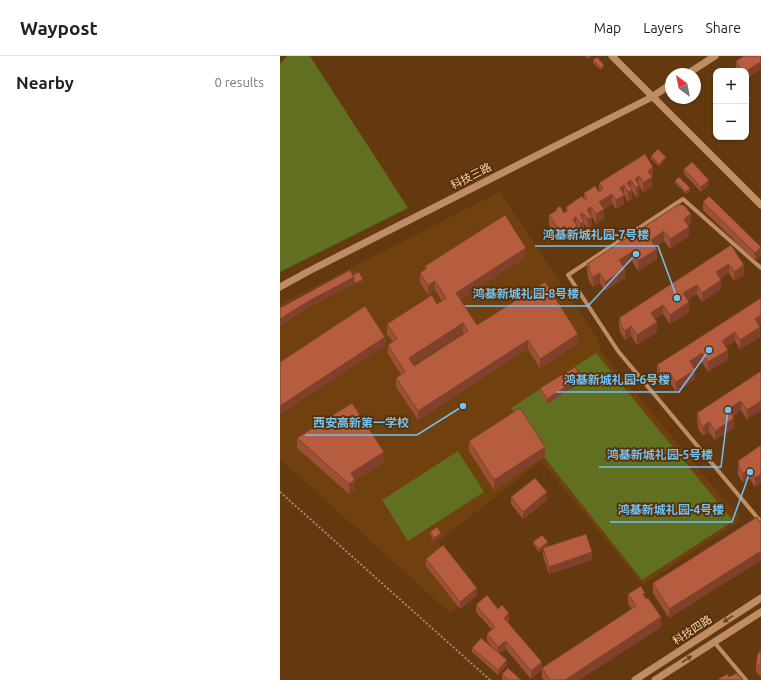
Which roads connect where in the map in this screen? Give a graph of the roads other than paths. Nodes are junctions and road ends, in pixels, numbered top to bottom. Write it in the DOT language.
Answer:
graph roads {
  1 [pos="612,56"];
  2 [pos="715,56"];
  3 [pos="696,68"];
  4 [pos="665,88"];
  5 [pos="652,97"];
  6 [pos="761,205"];
  7 [pos="761,268"];
  8 [pos="280,287"];
  9 [pos="761,522"];
  10 [pos="761,598"];
  11 [pos="761,612"];
  12 [pos="714,642"];
  13 [pos="635,680"];
  14 [pos="655,680"];
  15 [pos="746,680"];
  1 -- 5 [label="street"];
  2 -- 3 [label="street"];
  4 -- 5 [label="street, 科技三路"];
  5 -- 6 [label="street"];
  5 -- 8 [label="street, 科技三路"];
  7 -- 9 [label="street"];
  10 -- 13 [label="street, 科技四路, one-way"];
  11 -- 12 [label="street, 科技四路"];
  14 -- 12 [label="street, 科技四路, one-way"];
  12 -- 15 [label="street"];
}
